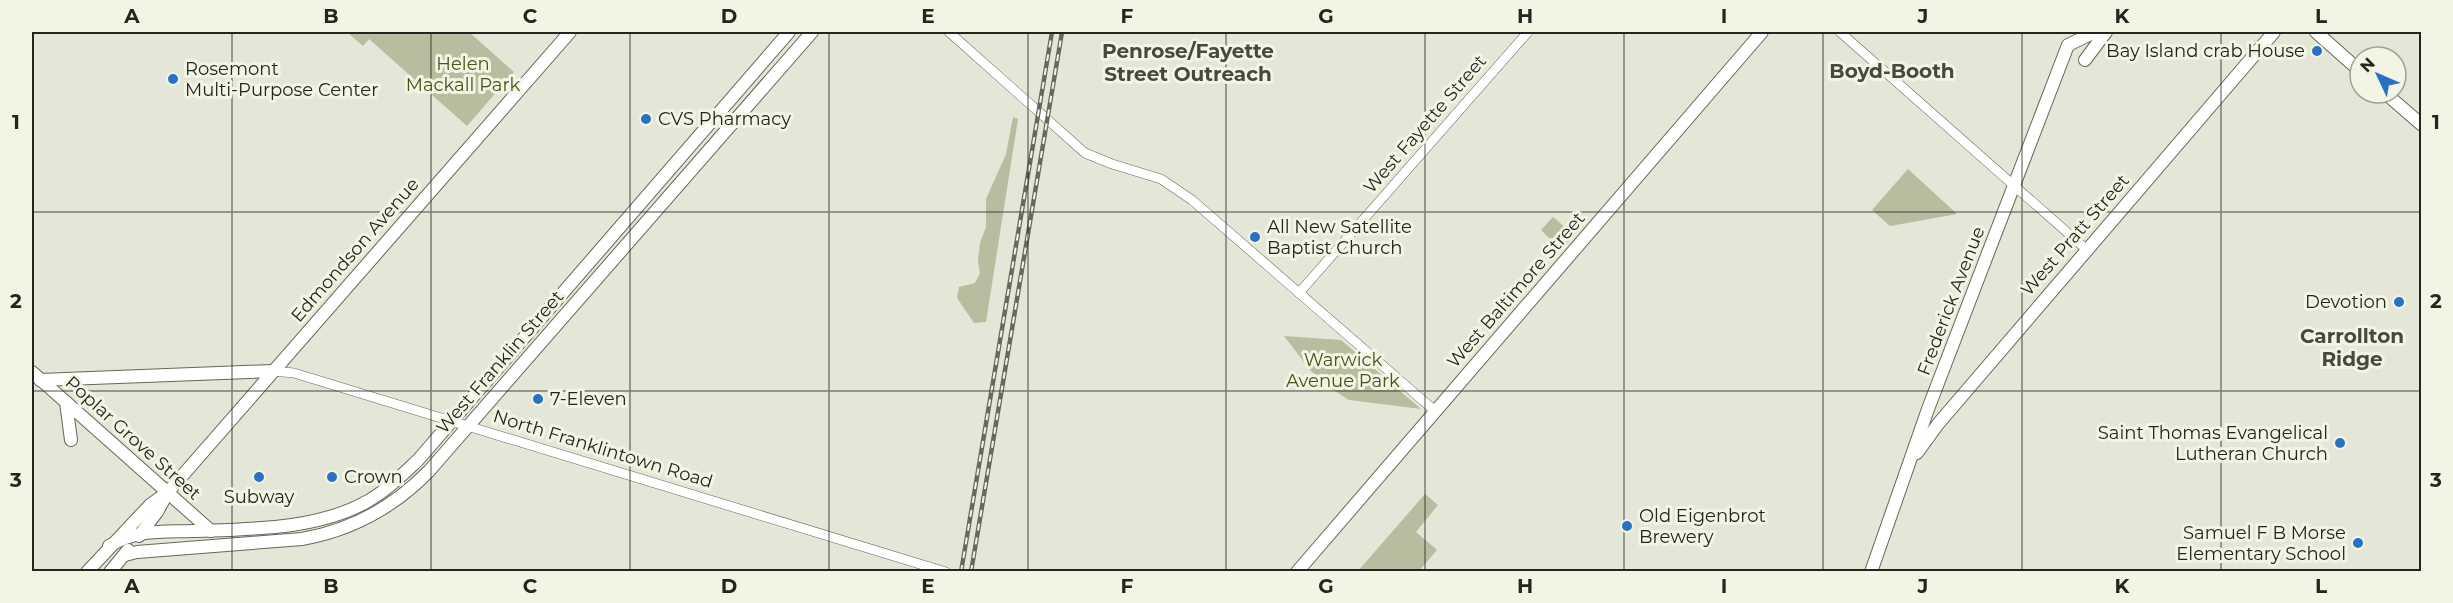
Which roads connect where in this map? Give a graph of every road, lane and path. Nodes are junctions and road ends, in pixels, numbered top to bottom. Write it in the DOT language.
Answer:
graph roads {
  1 [pos="570,32"];
  2 [pos="789,32"];
  3 [pos="812,32"];
  4 [pos="949,32"];
  5 [pos="1528,32"];
  6 [pos="1762,32"];
  7 [pos="1840,32"];
  8 [pos="2095,32"];
  9 [pos="2106,32"];
  10 [pos="2274,32"];
  11 [pos="2316,32"];
  12 [pos="2085,60"];
  13 [pos="2348,60"];
  14 [pos="2398,105"];
  15 [pos="2421,125"];
  16 [pos="2014,186"];
  17 [pos="2086,249"];
  18 [pos="1299,293"];
  19 [pos="272,371"];
  20 [pos="34,377"];
  21 [pos="66,402"];
  22 [pos="1435,411"];
  23 [pos="450,422"];
  24 [pos="468,427"];
  25 [pos="71,440"];
  26 [pos="1909,467"];
  27 [pos="168,492"];
  28 [pos="211,531"];
  29 [pos="141,534"];
  30 [pos="109,546"];
  31 [pos="125,555"];
  32 [pos="87,572"];
  33 [pos="110,572"];
  34 [pos="946,572"];
  35 [pos="1297,572"];
  36 [pos="1871,572"];
  1 -- 19 [label="main road, Edmondson Avenue"];
  2 -- 23 [label="main road, West Franklin Street"];
  3 -- 24 [label="main road, West Franklin Street"];
  4 -- 18 [label="street"];
  5 -- 18 [label="street, West Fayette Street"];
  6 -- 22 [label="main road, West Baltimore Street"];
  7 -- 16 [label="street"];
  8 -- 16 [label="main road, Frederick Avenue"];
  9 -- 12 [label="main road"];
  10 -- 17 [label="main road, West Pratt Street"];
  11 -- 13 [label="main road"];
  14 -- 15 [label="main road"];
  16 -- 17 [label="street"];
  16 -- 26 [label="main road, Frederick Avenue"];
  17 -- 26 [label="main road, West Pratt Street"];
  18 -- 22 [label="street"];
  19 -- 20 [label="main road, North Franklintown Road"];
  19 -- 23 [label="street, North Franklintown Road"];
  19 -- 27 [label="main road, Edmondson Avenue"];
  20 -- 21 [label="main road, Poplar Grove Street"];
  21 -- 25 [label="main road"];
  21 -- 27 [label="main road, Poplar Grove Street"];
  22 -- 35 [label="main road, West Baltimore Street"];
  23 -- 24 [label="street, North Franklintown Road"];
  23 -- 28 [label="main road, West Franklin Street"];
  24 -- 31 [label="main road, West Franklin Street"];
  24 -- 34 [label="street, North Franklintown Road"];
  26 -- 36 [label="main road, Frederick Avenue"];
  27 -- 28 [label="main road, Poplar Grove Street"];
  27 -- 29 [label="main road, Edmondson Avenue"];
  27 -- 30 [label="main road, Edmondson Avenue"];
  28 -- 29 [label="main road, West Franklin Street"];
  29 -- 30 [label="main road, West Franklin Street"];
  29 -- 31 [label="main road, Edmondson Avenue"];
  30 -- 32 [label="main road, Edmondson Avenue"];
  31 -- 33 [label="main road, Edmondson Avenue"];
}
